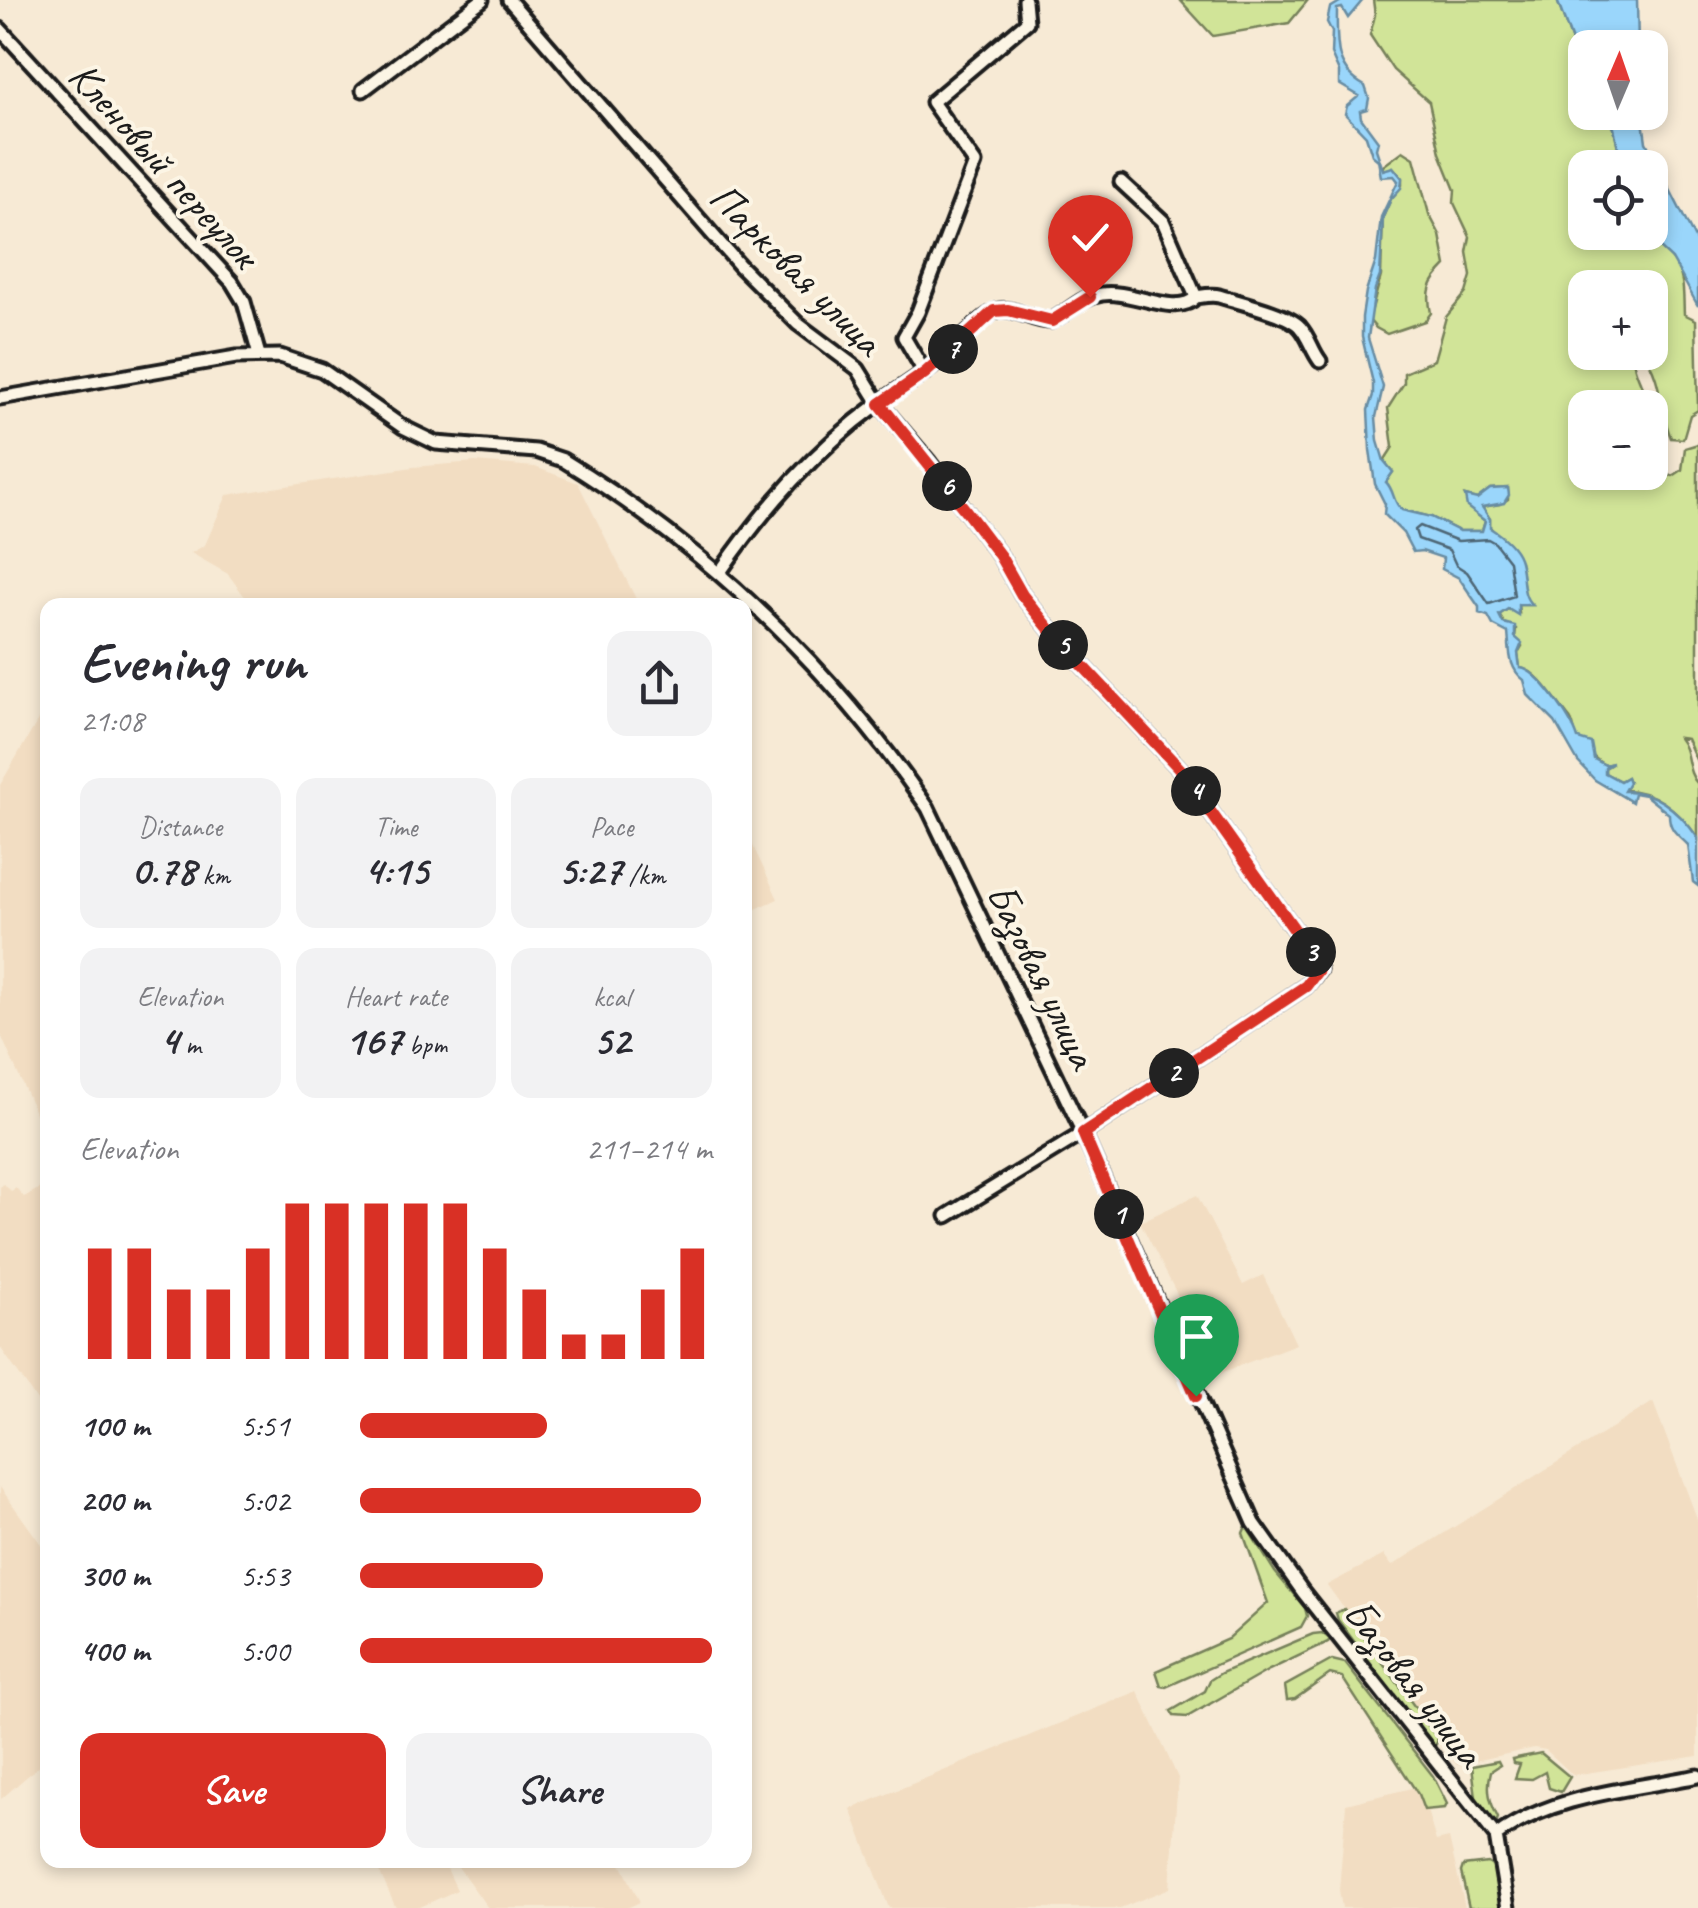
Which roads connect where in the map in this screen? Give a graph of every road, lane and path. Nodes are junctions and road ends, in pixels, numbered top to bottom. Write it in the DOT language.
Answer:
graph roads {
  1 [pos="482,0"];
  2 [pos="509,0"];
  3 [pos="1025,0"];
  4 [pos="0,30"];
  5 [pos="363,90"];
  6 [pos="1121,182"];
  7 [pos="1196,297"];
  8 [pos="259,355"];
  9 [pos="1320,361"];
  10 [pos="925,373"];
  11 [pos="0,398"];
  12 [pos="880,404"];
  13 [pos="720,572"];
  14 [pos="747,598"];
  15 [pos="752,603"];
  16 [pos="1083,1133"];
  17 [pos="947,1216"];
  18 [pos="1698,1776"];
  19 [pos="1496,1836"];
  20 [pos="1508,1908"];
  1 -- 5 [label="street"];
  2 -- 12 [label="street, Парковая улица"];
  3 -- 10 [label="street"];
  4 -- 8 [label="street, Кленовый переулок"];
  6 -- 7 [label="street"];
  7 -- 9 [label="street"];
  7 -- 10 [label="street"];
  8 -- 11 [label="street"];
  8 -- 13 [label="street, Базовая улица"];
  10 -- 12 [label="street"];
  12 -- 13 [label="street"];
  12 -- 16 [label="street, Парковая улица"];
  13 -- 14 [label="street, Базовая улица"];
  15 -- 16 [label="street, Базовая улица"];
  16 -- 17 [label="street"];
  16 -- 19 [label="street, Базовая улица"];
  18 -- 19 [label="street"];
  19 -- 20 [label="street, Базовая улица"];
}
